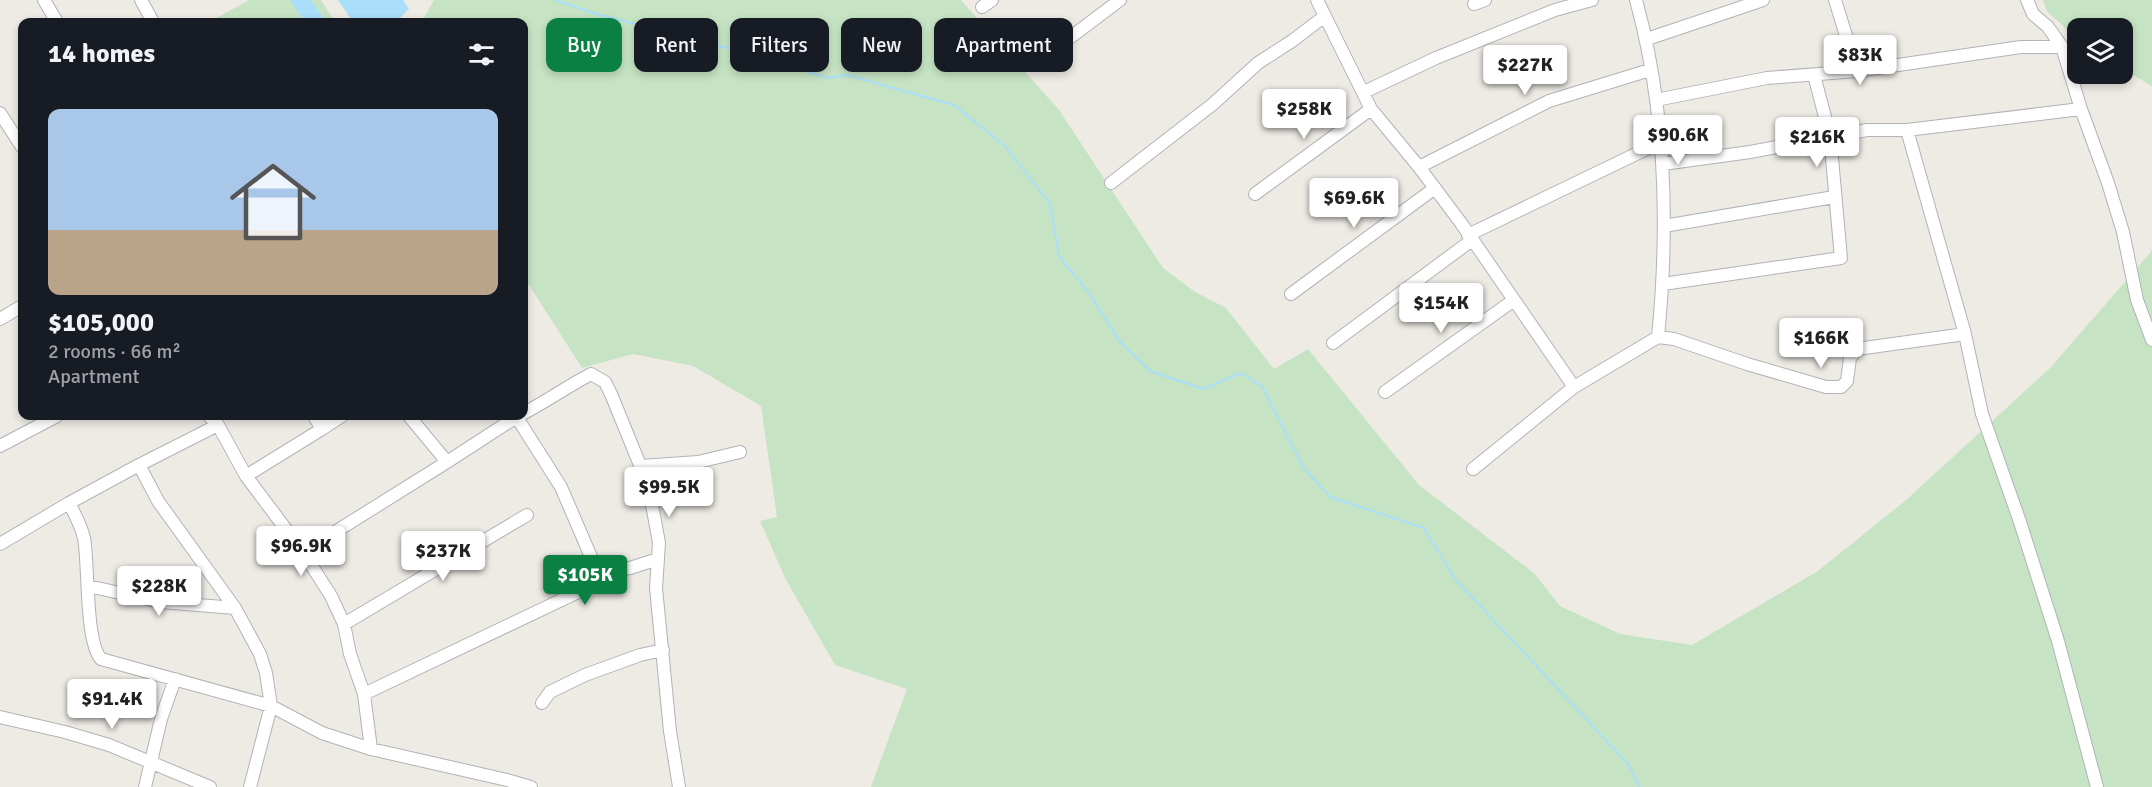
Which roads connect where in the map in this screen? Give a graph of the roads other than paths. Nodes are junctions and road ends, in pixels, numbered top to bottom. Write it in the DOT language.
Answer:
graph roads {
  1 [pos="44,0"];
  2 [pos="141,0"];
  3 [pos="1120,0"];
  4 [pos="1317,0"];
  5 [pos="1592,0"];
  6 [pos="1636,0"];
  7 [pos="1763,0"];
  8 [pos="1835,0"];
  9 [pos="2027,0"];
  10 [pos="1325,16"];
  11 [pos="55,18"];
  12 [pos="151,18"];
  13 [pos="1073,35"];
  14 [pos="1647,39"];
  15 [pos="2062,47"];
  16 [pos="1650,70"];
  17 [pos="1857,71"];
  18 [pos="1814,75"];
  19 [pos="1364,92"];
  20 [pos="1656,100"];
  21 [pos="2081,109"];
  22 [pos="1371,110"];
  23 [pos="0,113"];
  24 [pos="1907,130"];
  25 [pos="12,133"];
  26 [pos="1830,136"];
  27 [pos="0,140"];
  28 [pos="18,141"];
  29 [pos="1659,143"];
  30 [pos="1663,164"];
  31 [pos="1419,167"];
  32 [pos="1111,183"];
  33 [pos="1434,188"];
  34 [pos="1255,194"];
  35 [pos="1834,197"];
  36 [pos="1664,226"];
  37 [pos="1470,237"];
  38 [pos="1663,284"];
  39 [pos="1291,294"];
  40 [pos="1514,300"];
  41 [pos="18,308"];
  42 [pos="0,319"];
  43 [pos="1965,334"];
  44 [pos="1658,337"];
  45 [pos="2152,340"];
  46 [pos="1333,343"];
  47 [pos="1574,387"];
  48 [pos="1385,392"];
  49 [pos="528,411"];
  50 [pos="49,420"];
  51 [pos="214,420"];
  52 [pos="316,420"];
  53 [pos="336,420"];
  54 [pos="412,420"];
  55 [pos="511,420"];
  56 [pos="519,420"];
  57 [pos="322,429"];
  58 [pos="0,446"];
  59 [pos="740,452"];
  60 [pos="447,462"];
  61 [pos="139,465"];
  62 [pos="640,466"];
  63 [pos="1473,469"];
  64 [pos="246,476"];
  65 [pos="69,503"];
  66 [pos="526,515"];
  67 [pos="0,544"];
  68 [pos="303,552"];
  69 [pos="658,559"];
  70 [pos="598,573"];
  71 [pos="88,586"];
  72 [pos="235,608"];
  73 [pos="344,624"];
  74 [pos="663,650"];
  75 [pos="175,679"];
  76 [pos="364,694"];
  77 [pos="542,703"];
  78 [pos="271,706"];
  79 [pos="0,717"];
  80 [pos="371,749"];
  81 [pos="152,762"];
  82 [pos="145,787"];
  83 [pos="210,787"];
  84 [pos="250,787"];
  85 [pos="531,787"];
  86 [pos="679,787"];
  87 [pos="2097,787"];
  1 -- 11 [label="street"];
  2 -- 12 [label="street"];
  3 -- 13 [label="street"];
  4 -- 10 [label="street"];
  5 -- 19 [label="street"];
  6 -- 14 [label="street"];
  7 -- 14 [label="street"];
  8 -- 17 [label="street"];
  9 -- 15 [label="street"];
  10 -- 19 [label="street"];
  10 -- 32 [label="street"];
  14 -- 16 [label="street"];
  15 -- 17 [label="street"];
  15 -- 21 [label="street"];
  16 -- 20 [label="street"];
  16 -- 31 [label="street"];
  17 -- 18 [label="street"];
  18 -- 20 [label="street"];
  18 -- 26 [label="street"];
  19 -- 22 [label="street"];
  20 -- 29 [label="street"];
  21 -- 24 [label="street"];
  21 -- 45 [label="street"];
  22 -- 31 [label="street"];
  22 -- 34 [label="street"];
  23 -- 25 [label="street"];
  24 -- 26 [label="street"];
  24 -- 43 [label="street"];
  25 -- 27 [label="street"];
  25 -- 28 [label="street"];
  26 -- 30 [label="street"];
  26 -- 35 [label="street"];
  29 -- 30 [label="street"];
  29 -- 37 [label="street"];
  30 -- 36 [label="street"];
  31 -- 33 [label="street"];
  33 -- 37 [label="street"];
  33 -- 39 [label="street"];
  35 -- 36 [label="street"];
  35 -- 38 [label="street"];
  36 -- 38 [label="street"];
  37 -- 40 [label="street"];
  37 -- 46 [label="street"];
  38 -- 44 [label="street"];
  40 -- 47 [label="street"];
  40 -- 48 [label="street"];
  41 -- 42 [label="street"];
  43 -- 44 [label="street"];
  43 -- 87 [label="street"];
  44 -- 47 [label="street"];
  47 -- 63 [label="street"];
  49 -- 62 [label="street"];
  50 -- 58 [label="street"];
  51 -- 61 [label="street"];
  51 -- 64 [label="street"];
  52 -- 57 [label="street"];
  53 -- 57 [label="street"];
  54 -- 60 [label="street"];
  55 -- 60 [label="street"];
  56 -- 70 [label="street"];
  57 -- 64 [label="street"];
  59 -- 62 [label="street"];
  60 -- 68 [label="street"];
  61 -- 65 [label="street"];
  61 -- 72 [label="street"];
  62 -- 69 [label="street"];
  64 -- 68 [label="street"];
  65 -- 67 [label="street"];
  65 -- 71 [label="street"];
  66 -- 73 [label="street"];
  68 -- 73 [label="street"];
  69 -- 70 [label="street"];
  69 -- 74 [label="street"];
  70 -- 76 [label="street"];
  71 -- 72 [label="street"];
  71 -- 75 [label="street"];
  72 -- 78 [label="street"];
  73 -- 76 [label="street"];
  74 -- 77 [label="street"];
  74 -- 86 [label="street"];
  75 -- 78 [label="street"];
  75 -- 81 [label="street"];
  76 -- 80 [label="street"];
  78 -- 80 [label="street"];
  78 -- 84 [label="street"];
  79 -- 81 [label="street"];
  80 -- 85 [label="street"];
  81 -- 82 [label="street"];
  81 -- 83 [label="street"];
}
